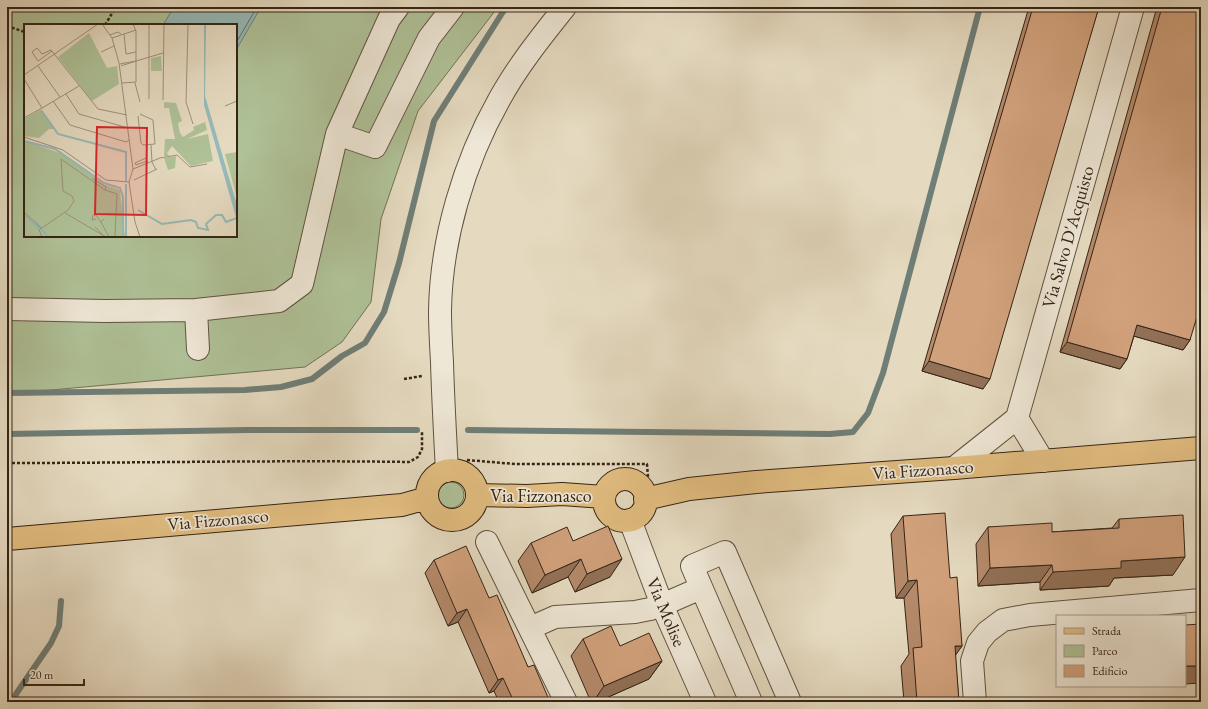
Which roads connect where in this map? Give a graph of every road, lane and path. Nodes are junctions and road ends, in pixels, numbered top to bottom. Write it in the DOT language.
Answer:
graph roads {
  1 [pos="116,7"];
  2 [pos="398,7"];
  3 [pos="453,7"];
  4 [pos="565,7"];
  5 [pos="1133,7"];
  6 [pos="106,24"];
  7 [pos="7,26"];
  8 [pos="24,32"];
  9 [pos="338,134"];
  10 [pos="7,309"];
  11 [pos="196,310"];
  12 [pos="198,349"];
  13 [pos="1017,418"];
  14 [pos="422,425"];
  15 [pos="1201,448"];
  16 [pos="452,459"];
  17 [pos="1043,461"];
  18 [pos="7,463"];
  19 [pos="647,464"];
  20 [pos="954,468"];
  21 [pos="477,495"];
  22 [pos="604,497"];
  23 [pos="427,498"];
  24 [pos="645,499"];
  25 [pos="630,520"];
  26 [pos="7,539"];
  27 [pos="487,542"];
  28 [pos="701,588"];
  29 [pos="1201,600"];
  30 [pos="662,606"];
  31 [pos="530,628"];
  32 [pos="566,702"];
  33 [pos="705,702"];
  34 [pos="751,702"];
  35 [pos="790,702"];
  36 [pos="975,702"];
  1 -- 6 [label="path"];
  2 -- 9 [label="street"];
  3 -- 9 [label="street"];
  4 -- 16 [label="street"];
  5 -- 13 [label="street, Via Salvo D'Acquisto"];
  7 -- 8 [label="path"];
  9 -- 11 [label="street"];
  10 -- 11 [label="street"];
  11 -- 12 [label="street"];
  13 -- 17 [label="street"];
  13 -- 20 [label="street"];
  14 -- 18 [label="path"];
  15 -- 17 [label="main road, Via Fizzonasco"];
  16 -- 19 [label="path"];
  16 -- 21 [label="main road"];
  16 -- 23 [label="main road"];
  17 -- 20 [label="main road, Via Fizzonasco"];
  20 -- 24 [label="main road, Via Fizzonasco"];
  21 -- 22 [label="main road, Via Fizzonasco"];
  21 -- 23 [label="main road"];
  22 -- 24 [label="main road, Via Fizzonasco"];
  22 -- 25 [label="main road, Via Fizzonasco"];
  23 -- 26 [label="main road, Via Fizzonasco"];
  24 -- 25 [label="main road"];
  25 -- 30 [label="street, Via Molise"];
  27 -- 31 [label="street"];
  28 -- 30 [label="street"];
  28 -- 34 [label="street"];
  28 -- 35 [label="street"];
  29 -- 36 [label="street"];
  30 -- 31 [label="street"];
  30 -- 33 [label="street, Via Molise"];
  31 -- 32 [label="street"];
}
